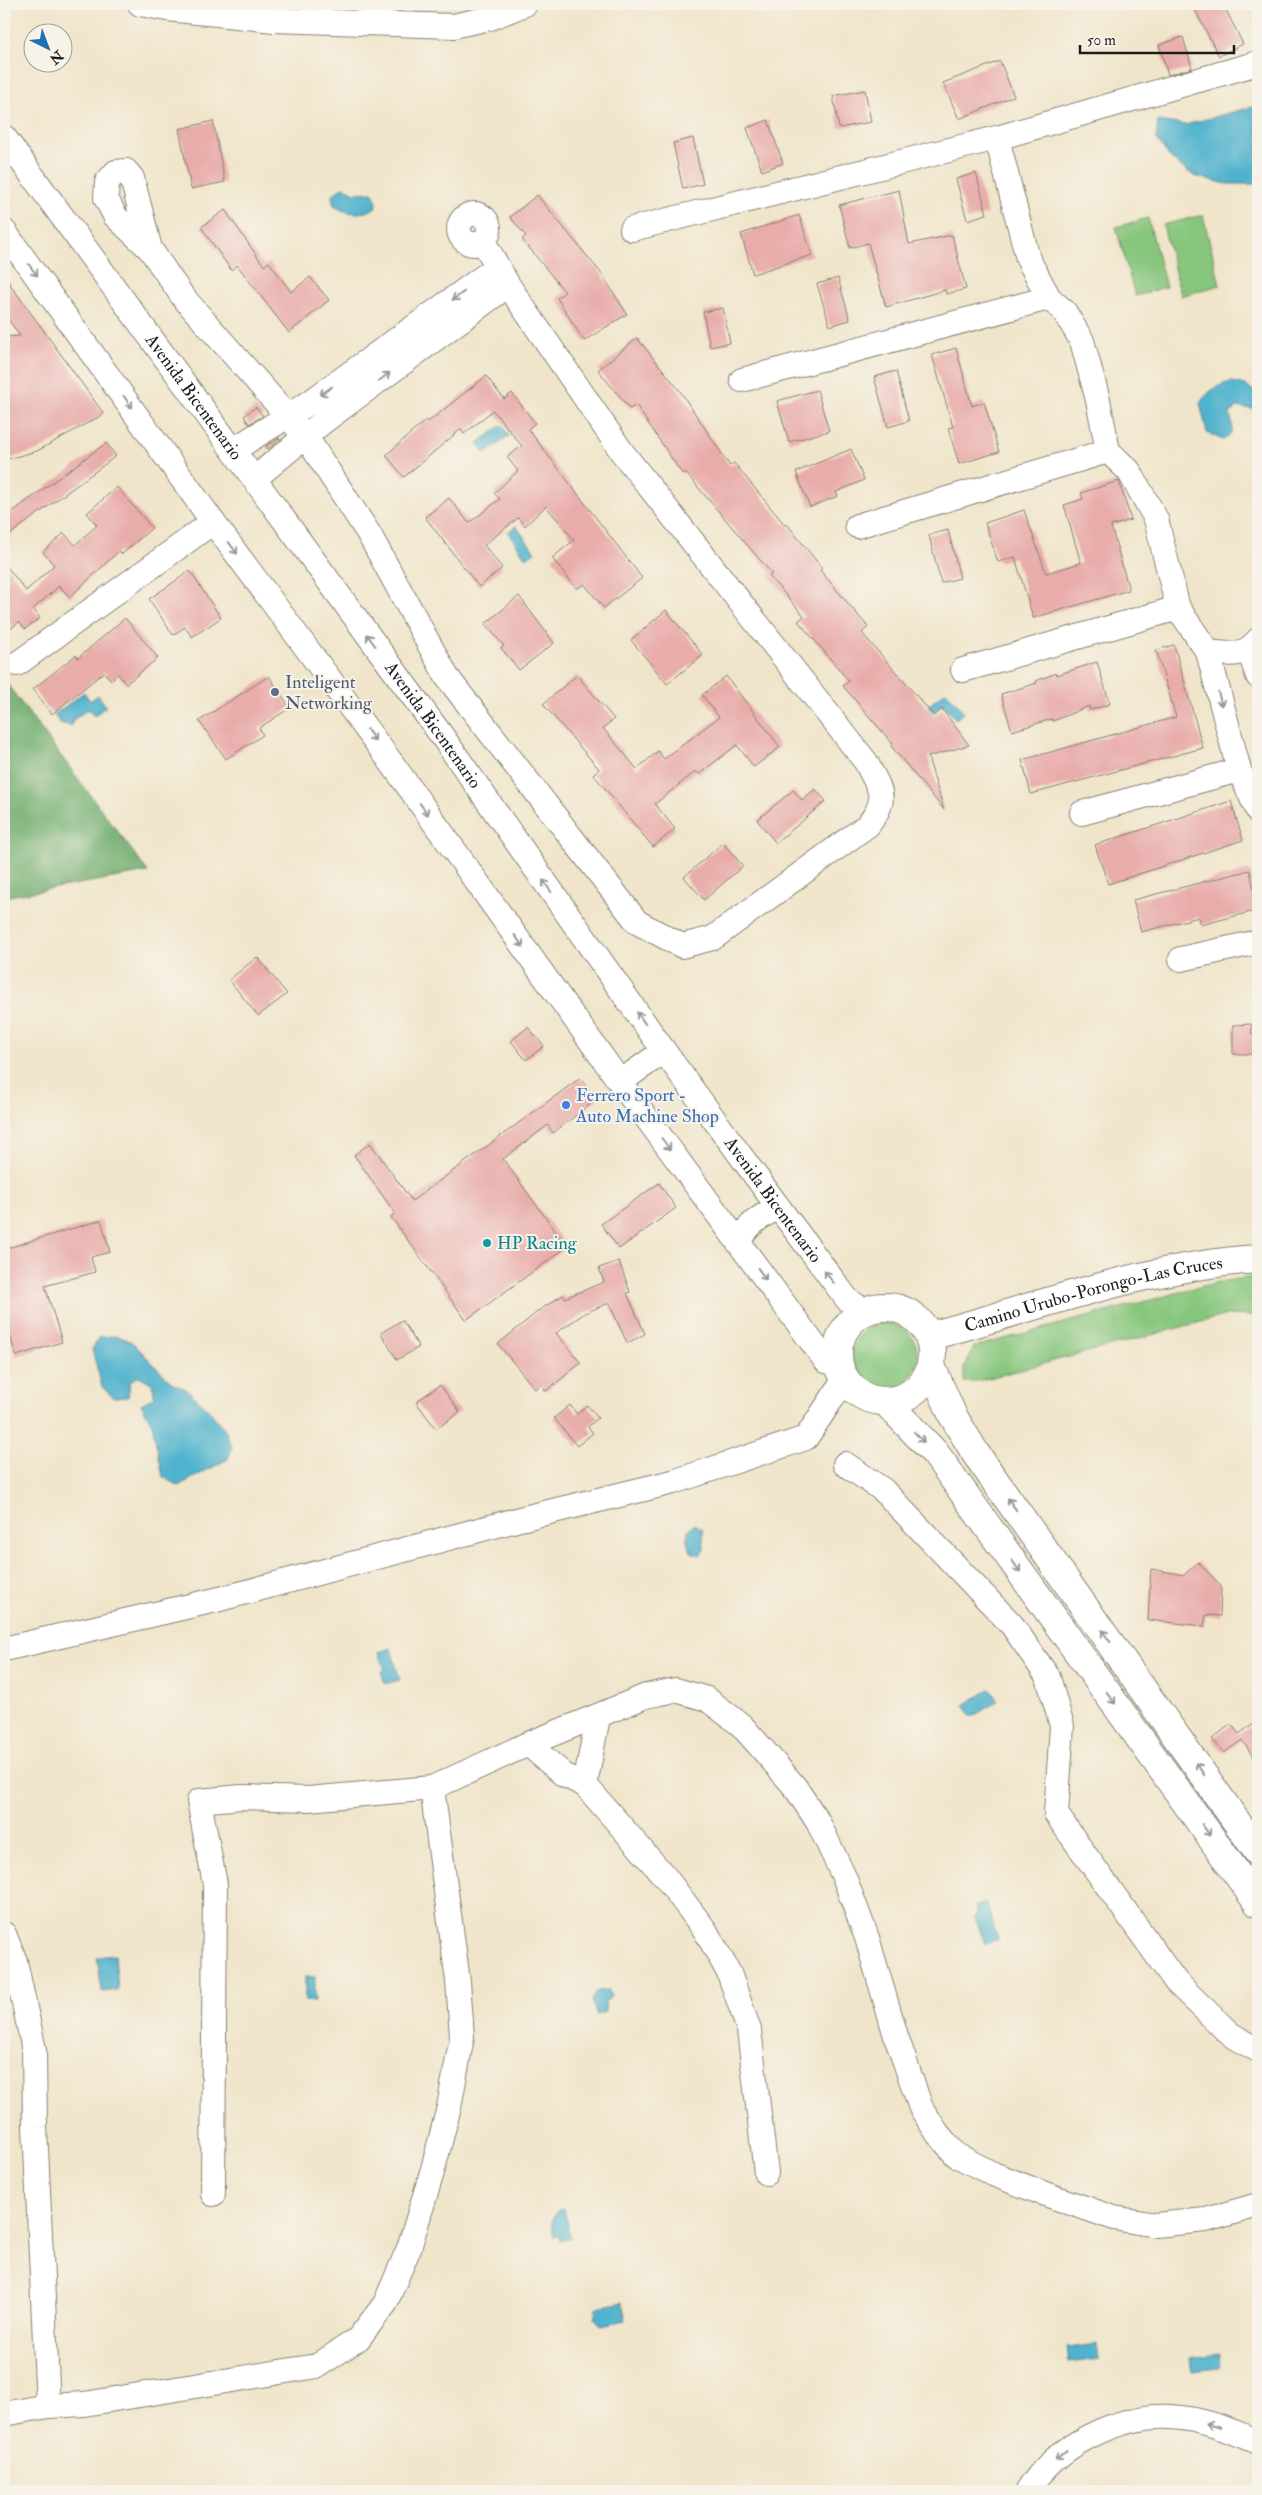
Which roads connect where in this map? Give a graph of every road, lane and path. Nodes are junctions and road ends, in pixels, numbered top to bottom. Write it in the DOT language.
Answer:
graph roads {
  1 [pos="140,4"];
  2 [pos="525,4"];
  3 [pos="277,12"];
  4 [pos="1258,63"];
  5 [pos="4,137"];
  6 [pos="997,138"];
  7 [pos="632,228"];
  8 [pos="4,231"];
  9 [pos="483,241"];
  10 [pos="150,249"];
  11 [pos="503,276"];
  12 [pos="1049,298"];
  13 [pos="742,380"];
  14 [pos="289,415"];
  15 [pos="306,437"];
  16 [pos="233,450"];
  17 [pos="1108,451"];
  18 [pos="254,479"];
  19 [pos="213,522"];
  20 [pos="857,526"];
  21 [pos="1178,608"];
  22 [pos="1254,645"];
  23 [pos="1208,652"];
  24 [pos="17,664"];
  25 [pos="962,670"];
  26 [pos="1258,676"];
  27 [pos="1239,770"];
  28 [pos="1258,812"];
  29 [pos="1082,813"];
  30 [pos="1258,942"];
  31 [pos="1180,960"];
  32 [pos="664,1051"];
  33 [pos="620,1082"];
  34 [pos="779,1208"];
  35 [pos="738,1241"];
  36 [pos="1258,1260"];
  37 [pos="864,1311"];
  38 [pos="930,1336"];
  39 [pos="931,1366"];
  40 [pos="842,1372"];
  41 [pos="885,1401"];
  42 [pos="845,1464"];
  43 [pos="4,1649"];
  44 [pos="598,1717"];
  45 [pos="528,1744"];
  46 [pos="585,1785"];
  47 [pos="432,1788"];
  48 [pos="1258,1852"];
  49 [pos="1258,1903"];
  50 [pos="4,1934"];
  51 [pos="1258,2050"];
  52 [pos="766,2173"];
  53 [pos="213,2194"];
  54 [pos="1258,2205"];
  55 [pos="48,2406"];
  56 [pos="4,2414"];
  57 [pos="1258,2442"];
  58 [pos="1028,2491"];
  1 -- 3 [label="street"];
  2 -- 3 [label="street"];
  4 -- 6 [label="street"];
  5 -- 16 [label="street, Avenida Bicentenario"];
  6 -- 7 [label="street"];
  6 -- 12 [label="street"];
  8 -- 19 [label="street, one-way"];
  9 -- 11 [label="street"];
  10 -- 14 [label="street"];
  11 -- 14 [label="street, one-way"];
  15 -- 11 [label="street, one-way"];
  11 -- 15 [label="street"];
  12 -- 13 [label="street"];
  12 -- 17 [label="street"];
  14 -- 15 [label="street"];
  14 -- 16 [label="street"];
  15 -- 18 [label="street"];
  16 -- 18 [label="street, Avenida Bicentenario"];
  17 -- 20 [label="street"];
  17 -- 21 [label="street"];
  32 -- 18 [label="street, Avenida Bicentenario, one-way"];
  19 -- 24 [label="street"];
  19 -- 33 [label="street, one-way"];
  21 -- 23 [label="street"];
  21 -- 25 [label="street"];
  22 -- 23 [label="street"];
  22 -- 26 [label="street"];
  23 -- 27 [label="street, one-way"];
  27 -- 28 [label="street"];
  27 -- 29 [label="street"];
  30 -- 31 [label="street"];
  32 -- 33 [label="street"];
  32 -- 34 [label="street, Avenida Bicentenario"];
  33 -- 35 [label="street, one-way"];
  34 -- 35 [label="street"];
  37 -- 34 [label="street, Avenida Bicentenario, one-way"];
  35 -- 40 [label="street, one-way"];
  36 -- 38 [label="main road, Camino Urubo-Porongo-Las Cruces"];
  37 -- 38 [label="main road"];
  37 -- 40 [label="main road"];
  38 -- 39 [label="main road"];
  39 -- 41 [label="main road"];
  48 -- 39 [label="main road, one-way"];
  40 -- 41 [label="main road"];
  40 -- 43 [label="street"];
  41 -- 49 [label="main road, one-way"];
  42 -- 51 [label="street"];
  44 -- 45 [label="street"];
  44 -- 46 [label="street"];
  44 -- 54 [label="street"];
  45 -- 46 [label="street"];
  45 -- 47 [label="street"];
  46 -- 52 [label="street"];
  47 -- 53 [label="street"];
  47 -- 55 [label="street"];
  50 -- 55 [label="street"];
  55 -- 56 [label="street"];
  57 -- 58 [label="street, one-way"];
}
